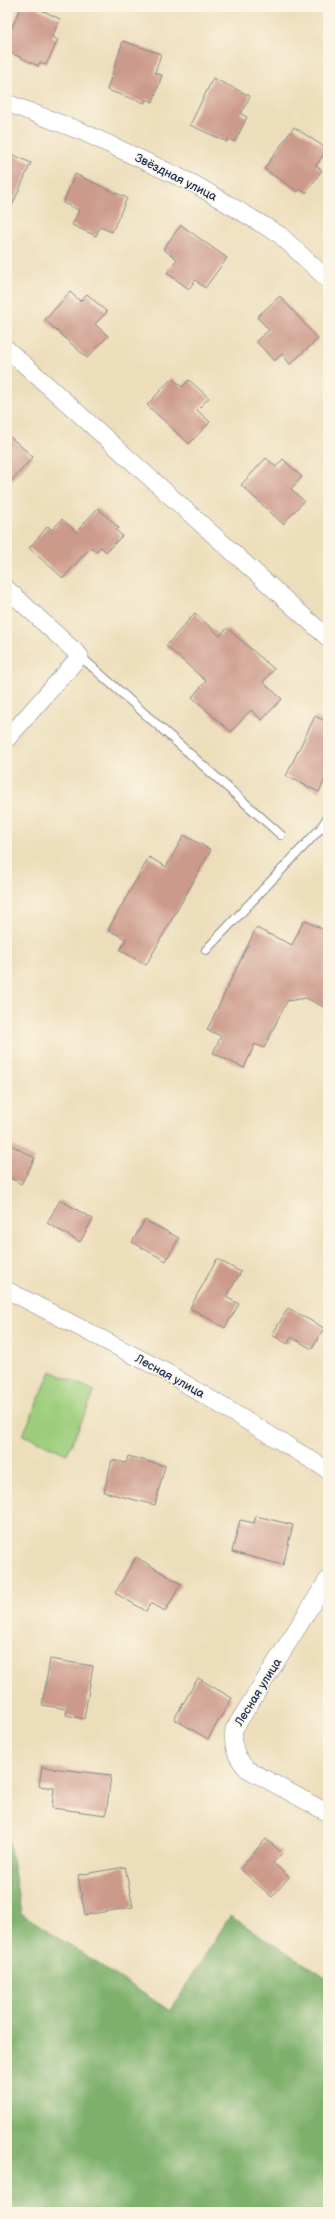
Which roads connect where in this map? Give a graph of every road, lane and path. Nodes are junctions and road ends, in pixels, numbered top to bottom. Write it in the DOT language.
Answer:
graph roads {
  1 [pos="7,103"];
  2 [pos="328,280"];
  3 [pos="7,349"];
  4 [pos="7,589"];
  5 [pos="328,638"];
  6 [pos="80,656"];
  7 [pos="7,740"];
  8 [pos="328,817"];
  9 [pos="281,835"];
  10 [pos="206,950"];
  11 [pos="7,1290"];
  12 [pos="328,1470"];
  13 [pos="328,1579"];
  14 [pos="328,1813"];
  1 -- 2 [label="street, Звёздная улица"];
  3 -- 5 [label="street"];
  4 -- 6 [label="street"];
  6 -- 7 [label="street"];
  6 -- 9 [label="lane"];
  8 -- 10 [label="lane"];
  11 -- 12 [label="street, Лесная улица"];
  13 -- 14 [label="street, Лесная улица"];
}
